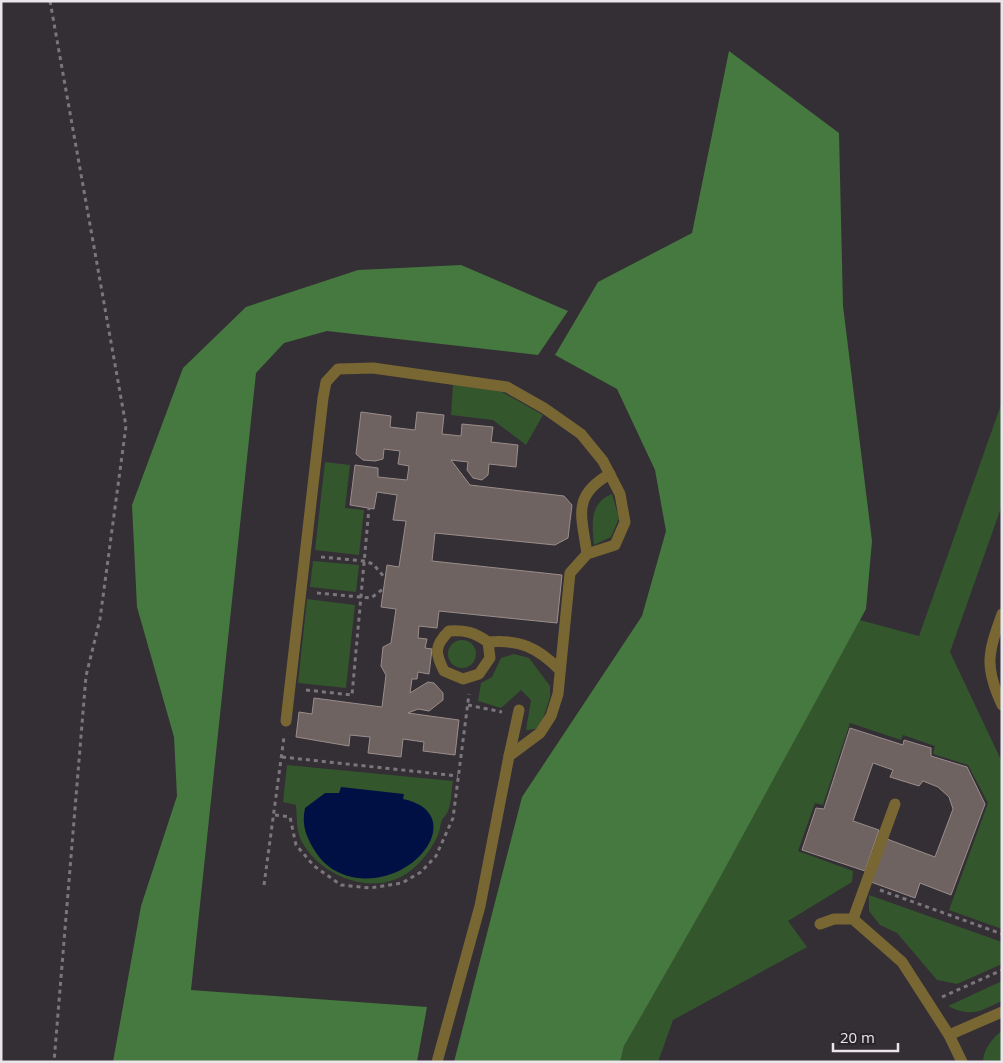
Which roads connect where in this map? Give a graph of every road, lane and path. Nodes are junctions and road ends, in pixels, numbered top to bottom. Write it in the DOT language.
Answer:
graph roads {
  1 [pos="50,1"];
  2 [pos="610,474"];
  3 [pos="369,508"];
  4 [pos="587,554"];
  5 [pos="305,555"];
  6 [pos="364,561"];
  7 [pos="385,578"];
  8 [pos="383,589"];
  9 [pos="301,592"];
  10 [pos="361,598"];
  11 [pos="1002,614"];
  12 [pos="488,642"];
  13 [pos="560,670"];
  14 [pos="472,676"];
  15 [pos="290,688"];
  16 [pos="468,705"];
  17 [pos="1002,705"];
  18 [pos="518,712"];
  19 [pos="286,721"];
  20 [pos="508,756"];
  21 [pos="282,757"];
  22 [pos="458,776"];
  23 [pos="895,804"];
  24 [pos="275,815"];
  25 [pos="866,885"];
  26 [pos="264,886"];
  27 [pos="853,919"];
  28 [pos="820,924"];
  29 [pos="1002,934"];
  30 [pos="1002,970"];
  31 [pos="928,1003"];
  32 [pos="1002,1012"];
  33 [pos="949,1035"];
  34 [pos="54,1062"];
  35 [pos="437,1062"];
  36 [pos="962,1062"];
  1 -- 34 [label="path"];
  2 -- 4 [label="lane"];
  2 -- 4 [label="lane"];
  2 -- 5 [label="lane"];
  3 -- 6 [label="path"];
  4 -- 13 [label="lane"];
  5 -- 6 [label="path"];
  5 -- 9 [label="lane"];
  6 -- 7 [label="path"];
  6 -- 10 [label="path"];
  8 -- 10 [label="path"];
  9 -- 10 [label="path"];
  9 -- 15 [label="lane"];
  10 -- 15 [label="path"];
  11 -- 17 [label="lane"];
  12 -- 13 [label="lane"];
  12 -- 14 [label="lane"];
  12 -- 14 [label="lane"];
  13 -- 20 [label="lane"];
  14 -- 16 [label="path"];
  15 -- 19 [label="lane"];
  16 -- 18 [label="path"];
  16 -- 22 [label="path"];
  18 -- 20 [label="lane"];
  19 -- 21 [label="path"];
  20 -- 35 [label="lane"];
  21 -- 22 [label="path"];
  21 -- 24 [label="path"];
  22 -- 24 [label="path"];
  23 -- 25 [label="lane"];
  24 -- 26 [label="path"];
  25 -- 27 [label="lane"];
  25 -- 29 [label="path"];
  27 -- 28 [label="lane"];
  27 -- 31 [label="lane"];
  30 -- 31 [label="path"];
  31 -- 33 [label="lane"];
  32 -- 33 [label="lane"];
  33 -- 36 [label="lane"];
}
